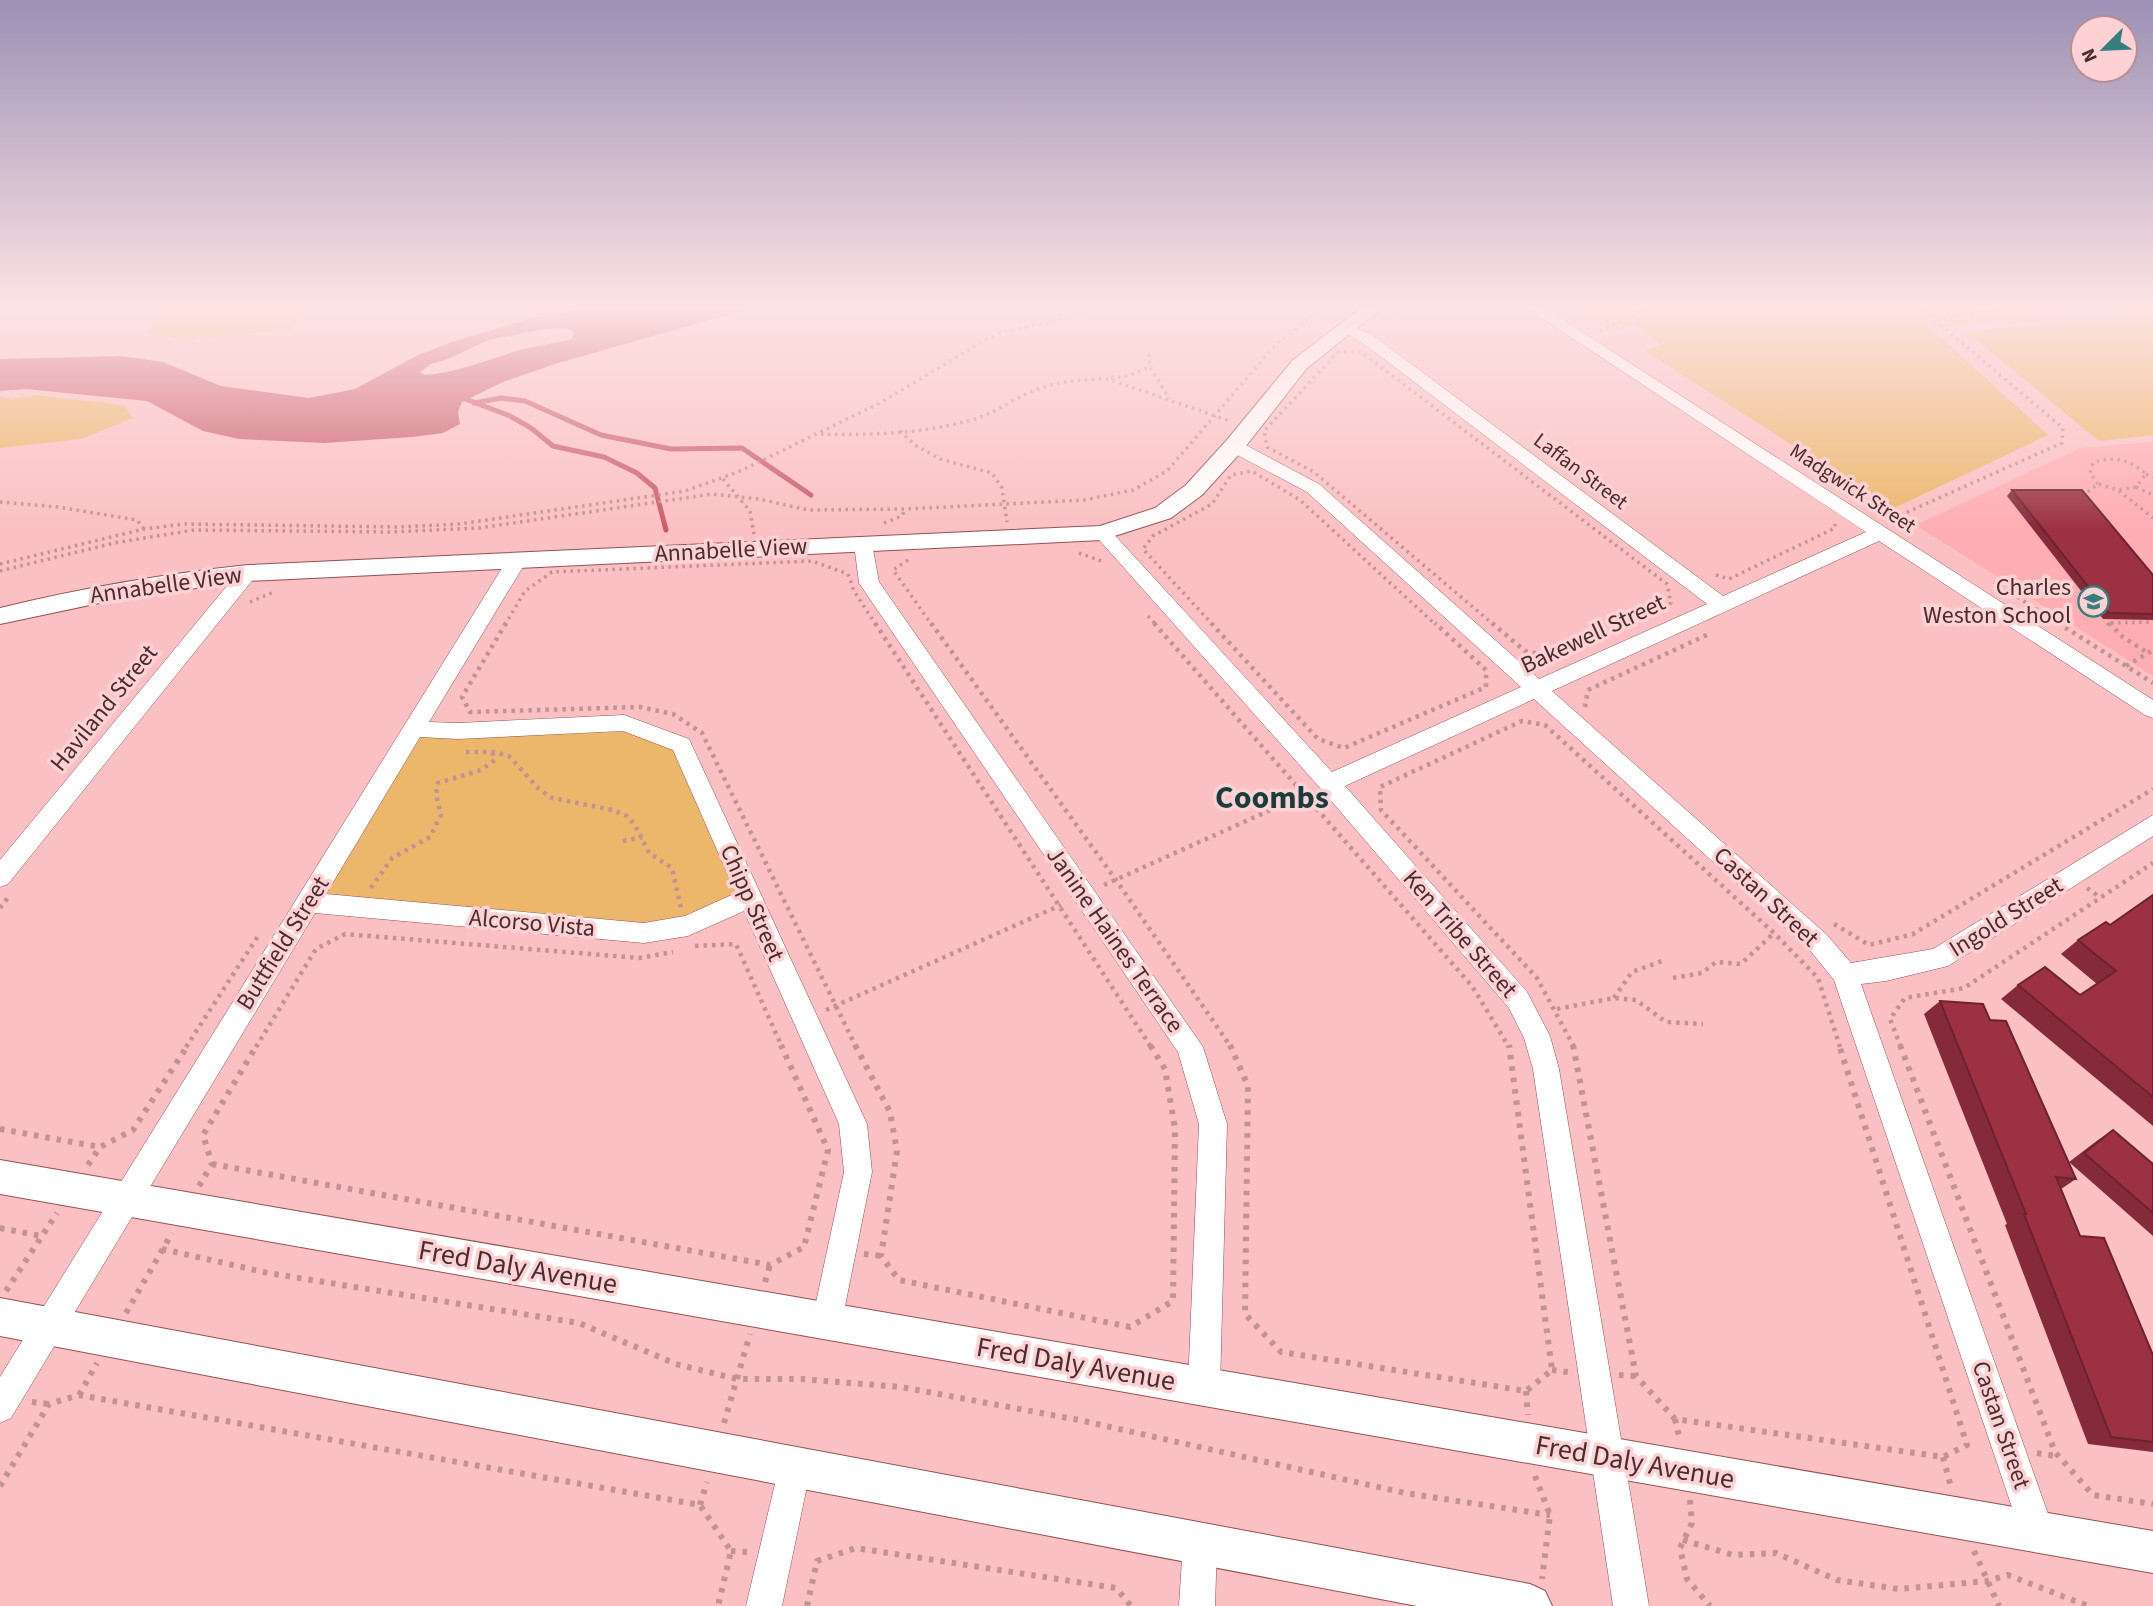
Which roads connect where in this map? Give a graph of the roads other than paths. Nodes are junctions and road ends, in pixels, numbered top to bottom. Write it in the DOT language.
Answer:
graph roads {
  1 [pos="1289,380"];
  2 [pos="1422,380"];
  3 [pos="1651,380"];
  4 [pos="1234,446"];
  5 [pos="1887,525"];
  6 [pos="1102,533"];
  7 [pos="863,544"];
  8 [pos="517,561"];
  9 [pos="248,573"];
  10 [pos="1720,604"];
  11 [pos="0,616"];
  12 [pos="1537,690"];
  13 [pos="2153,710"];
  14 [pos="415,729"];
  15 [pos="1329,783"];
  16 [pos="2153,824"];
  17 [pos="0,877"];
  18 [pos="750,897"];
  19 [pos="309,902"];
  20 [pos="1845,975"];
  21 [pos="0,1177"];
  22 [pos="127,1199"];
  23 [pos="0,1317"];
  24 [pos="827,1321"];
  25 [pos="49,1326"];
  26 [pos="1204,1387"];
  27 [pos="0,1407"];
  28 [pos="1607,1457"];
  29 [pos="795,1468"];
  30 [pos="2037,1531"];
  31 [pos="1200,1544"];
  32 [pos="2153,1552"];
  33 [pos="1536,1597"];
  34 [pos="764,1606"];
  35 [pos="1198,1606"];
  36 [pos="1631,1606"];
  1 -- 4 [label="street, Annabelle View"];
  2 -- 10 [label="street, Laffan Street"];
  3 -- 5 [label="street, Madgwick Street"];
  4 -- 6 [label="street, Annabelle View"];
  4 -- 12 [label="street, Castan Street"];
  5 -- 10 [label="street, Bakewell Street"];
  5 -- 13 [label="street, Madgwick Street"];
  6 -- 7 [label="street, Annabelle View"];
  6 -- 15 [label="street, Ken Tribe Street"];
  7 -- 8 [label="street, Annabelle View"];
  7 -- 26 [label="street, Janine Haines Terrace"];
  8 -- 9 [label="street, Annabelle View"];
  8 -- 14 [label="street, Buttfield Street"];
  9 -- 11 [label="street, Annabelle View"];
  9 -- 17 [label="street, Haviland Street"];
  10 -- 12 [label="street, Bakewell Street"];
  12 -- 15 [label="street, Bakewell Street"];
  12 -- 20 [label="street, Castan Street"];
  14 -- 18 [label="street, Chipp Street"];
  14 -- 19 [label="street, Buttfield Street"];
  15 -- 28 [label="street, Ken Tribe Street"];
  16 -- 20 [label="street, Ingold Street"];
  18 -- 19 [label="street, Alcorso Vista"];
  18 -- 24 [label="street, Chipp Street"];
  19 -- 22 [label="street, Buttfield Street"];
  20 -- 30 [label="street, Castan Street"];
  21 -- 22 [label="street, Fred Daly Avenue"];
  22 -- 24 [label="street, Fred Daly Avenue"];
  22 -- 25 [label="street, Buttfield Street"];
  23 -- 25 [label="street"];
  24 -- 26 [label="street, Fred Daly Avenue"];
  25 -- 27 [label="street, Buttfield Street"];
  25 -- 29 [label="street"];
  26 -- 28 [label="street, Fred Daly Avenue"];
  28 -- 30 [label="street, Fred Daly Avenue"];
  28 -- 36 [label="street, Ken Tribe Street"];
  29 -- 31 [label="street"];
  29 -- 34 [label="street"];
  30 -- 32 [label="street, Fred Daly Avenue"];
  31 -- 33 [label="street"];
  31 -- 35 [label="street"];
}
